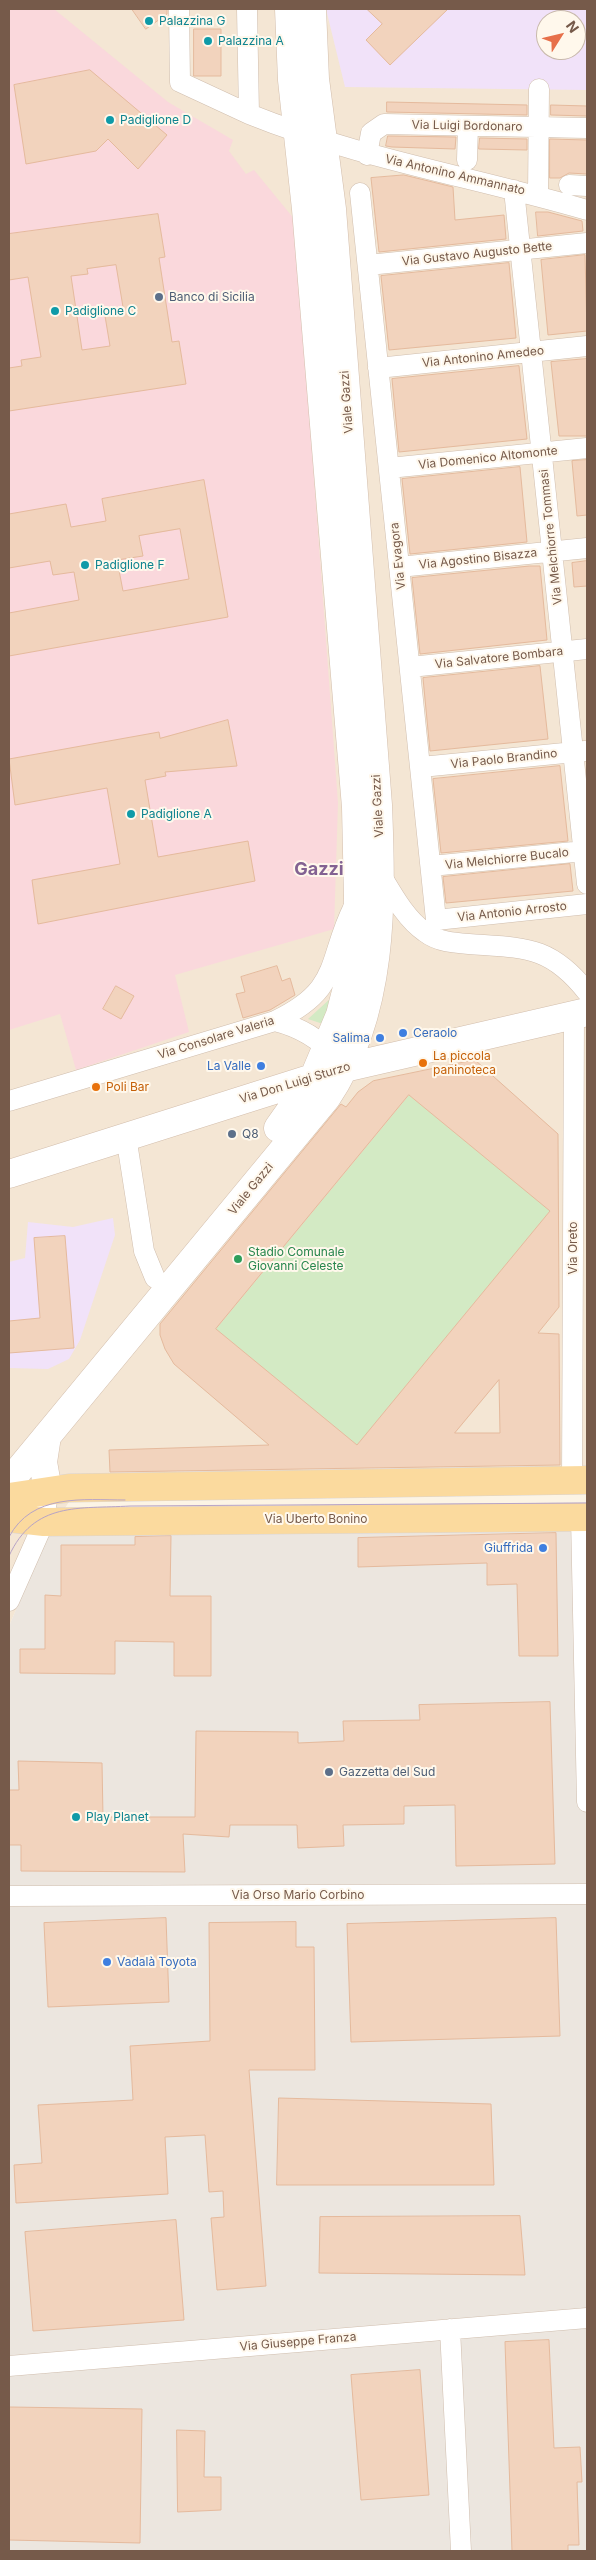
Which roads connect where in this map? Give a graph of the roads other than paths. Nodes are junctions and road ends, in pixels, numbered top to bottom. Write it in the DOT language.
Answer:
graph roads {
  1 [pos="179,9"];
  2 [pos="248,9"];
  3 [pos="289,9"];
  4 [pos="312,9"];
  5 [pos="540,90"];
  6 [pos="249,114"];
  7 [pos="468,126"];
  8 [pos="539,127"];
  9 [pos="587,128"];
  10 [pos="310,137"];
  11 [pos="367,155"];
  12 [pos="467,160"];
  13 [pos="514,190"];
  14 [pos="360,193"];
  15 [pos="538,195"];
  16 [pos="587,210"];
  17 [pos="587,243"];
  18 [pos="521,250"];
  19 [pos="368,265"];
  20 [pos="587,346"];
  21 [pos="531,352"];
  22 [pos="378,368"];
  23 [pos="587,448"];
  24 [pos="542,453"];
  25 [pos="389,468"];
  26 [pos="587,548"];
  27 [pos="552,552"];
  28 [pos="399,567"];
  29 [pos="587,649"];
  30 [pos="563,652"];
  31 [pos="410,668"];
  32 [pos="580,751"];
  33 [pos="421,767"];
  34 [pos="584,851"];
  35 [pos="431,866"];
  36 [pos="381,875"];
  37 [pos="587,884"];
  38 [pos="358,898"];
  39 [pos="587,904"];
  40 [pos="436,920"];
  41 [pos="583,1006"];
  42 [pos="275,1021"];
  43 [pos="336,1057"];
  44 [pos="314,1077"];
  45 [pos="9,1102"];
  46 [pos="126,1136"];
  47 [pos="9,1174"];
  48 [pos="155,1278"];
  49 [pos="47,1436"];
  50 [pos="9,1453"];
  51 [pos="580,1480"];
  52 [pos="9,1482"];
  53 [pos="48,1491"];
  54 [pos="9,1512"];
  55 [pos="584,1517"];
  56 [pos="44,1522"];
  57 [pos="9,1601"];
  58 [pos="587,1802"];
  59 [pos="587,1894"];
  60 [pos="9,1896"];
  61 [pos="587,2318"];
  62 [pos="450,2329"];
  63 [pos="9,2366"];
  64 [pos="461,2551"];
  1 -- 6 [label="street, Via Antonino Ammannato"];
  2 -- 6 [label="street"];
  3 -- 10 [label="main road, Viale Gazzi"];
  4 -- 10 [label="main road, Viale Gazzi"];
  5 -- 8 [label="street"];
  6 -- 10 [label="street, Via Antonino Ammannato"];
  7 -- 8 [label="street, Via Luigi Bordonaro"];
  7 -- 11 [label="street, Via Luigi Bordonaro"];
  7 -- 12 [label="street"];
  8 -- 9 [label="street, Via Luigi Bordonaro"];
  8 -- 15 [label="street"];
  10 -- 11 [label="street, Via Antonino Ammannato"];
  10 -- 36 [label="main road, Viale Gazzi"];
  10 -- 38 [label="main road, Viale Gazzi"];
  11 -- 13 [label="street, Via Antonino Ammannato"];
  13 -- 15 [label="street, Via Antonino Ammannato"];
  13 -- 18 [label="street, Via Melchiorre Tommasi"];
  14 -- 19 [label="street, Via Evagora"];
  15 -- 16 [label="street, Via Antonino Ammannato"];
  17 -- 18 [label="street, Via Gustavo Augusto Bette"];
  18 -- 19 [label="street, Via Gustavo Augusto Bette"];
  18 -- 21 [label="street, Via Melchiorre Tommasi"];
  19 -- 22 [label="street, Via Evagora"];
  20 -- 21 [label="street, Via Antonino Amedeo"];
  21 -- 22 [label="street, Via Antonino Amedeo"];
  21 -- 24 [label="street, Via Melchiorre Tommasi"];
  22 -- 25 [label="street, Via Evagora"];
  23 -- 24 [label="street, Via Domenico Altomonte"];
  24 -- 25 [label="street, Via Domenico Altomonte"];
  24 -- 27 [label="street, Via Melchiorre Tommasi"];
  25 -- 28 [label="street, Via Evagora"];
  26 -- 27 [label="street, Via Agostino Bisazza"];
  27 -- 28 [label="street, Via Agostino Bisazza"];
  27 -- 30 [label="street, Via Melchiorre Tommasi"];
  28 -- 31 [label="street, Via Evagora"];
  29 -- 30 [label="street, Via Salvatore Bombara"];
  30 -- 31 [label="street, Via Salvatore Bombara"];
  30 -- 32 [label="street, Via Melchiorre Tommasi"];
  31 -- 33 [label="street, Via Evagora"];
  32 -- 33 [label="street, Via Paolo Brandino"];
  32 -- 34 [label="street, Via Melchiorre Tommasi"];
  33 -- 35 [label="street, Via Evagora"];
  34 -- 35 [label="street, Via Melchiorre Bucalo"];
  34 -- 37 [label="street, Via Melchiorre Tommasi"];
  35 -- 40 [label="street, Via Evagora"];
  36 -- 41 [label="street"];
  36 -- 43 [label="main road, Viale Gazzi"];
  38 -- 42 [label="street, Via Consolare Valeria"];
  38 -- 43 [label="main road, Viale Gazzi"];
  39 -- 40 [label="street, Via Antonio Arrosto"];
  41 -- 43 [label="main road, Via Don Luigi Sturzo"];
  41 -- 51 [label="street, Via Oreto"];
  42 -- 43 [label="street"];
  42 -- 45 [label="street, Via Consolare Valeria"];
  43 -- 44 [label="main road, Viale Gazzi"];
  43 -- 49 [label="main road, Viale Gazzi"];
  44 -- 46 [label="main road, Via Don Luigi Sturzo"];
  44 -- 48 [label="main road, Viale Gazzi"];
  46 -- 47 [label="main road, Via Don Luigi Sturzo"];
  46 -- 48 [label="street"];
  48 -- 50 [label="main road, Viale Gazzi"];
  49 -- 52 [label="main road, Viale Gazzi"];
  49 -- 53 [label="main road"];
  51 -- 53 [label="main road"];
  53 -- 54 [label="main road"];
  53 -- 56 [label="street"];
  54 -- 56 [label="main road, Via Uberto Bonino"];
  55 -- 56 [label="main road, Via Uberto Bonino"];
  55 -- 58 [label="street"];
  56 -- 57 [label="street"];
  59 -- 60 [label="street, Via Orso Mario Corbino"];
  61 -- 62 [label="street, Via Giuseppe Franza"];
  62 -- 63 [label="street, Via Giuseppe Franza"];
  62 -- 64 [label="street"];
}
